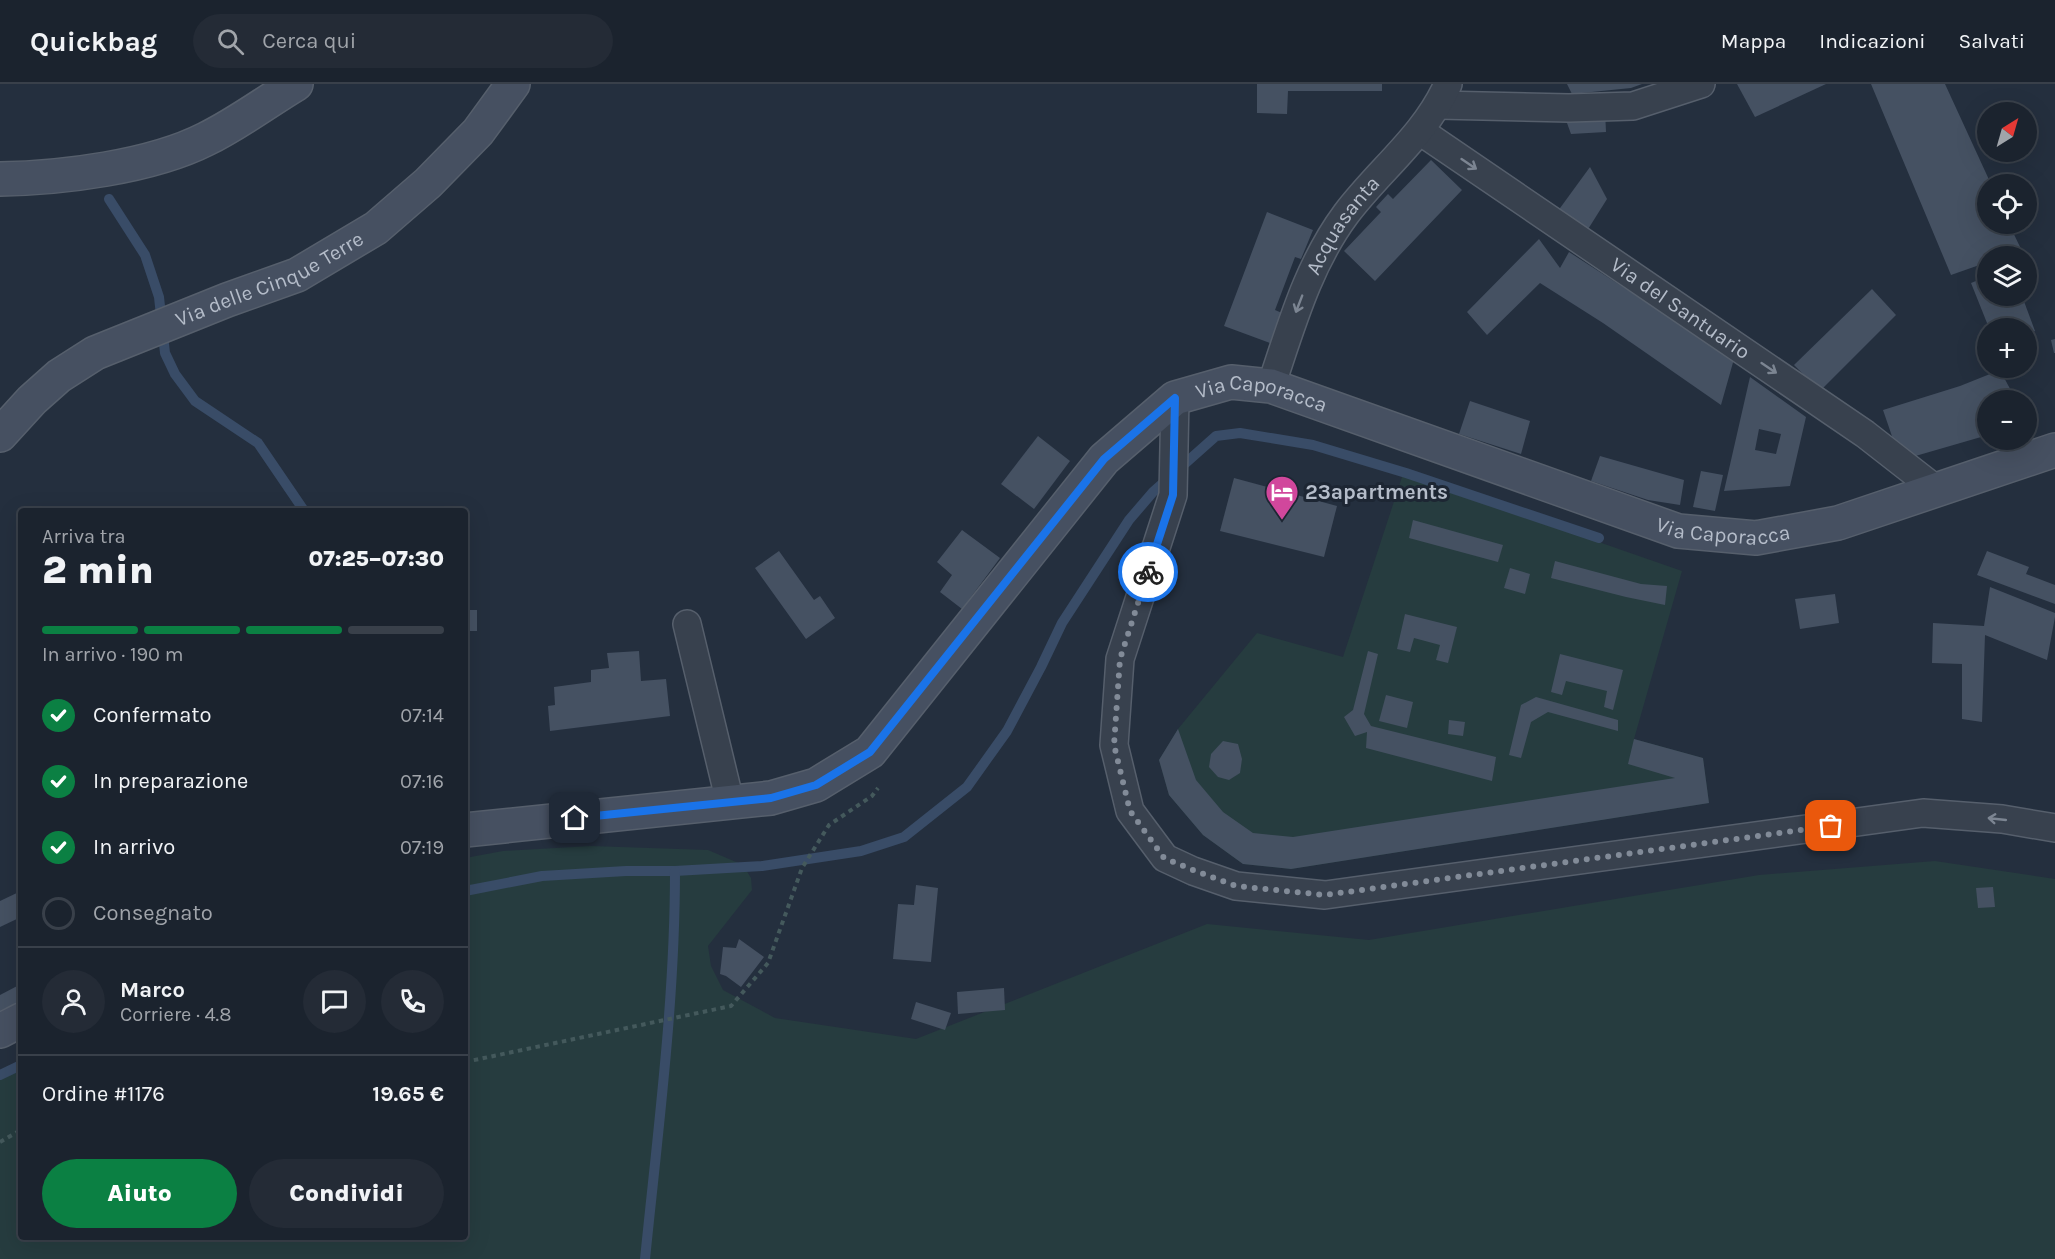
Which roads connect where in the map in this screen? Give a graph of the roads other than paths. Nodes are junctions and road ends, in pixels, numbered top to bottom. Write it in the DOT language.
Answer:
graph roads {
  1 [pos="296,84"];
  2 [pos="513,84"];
  3 [pos="1701,84"];
  4 [pos="1443,94"];
  5 [pos="1420,131"];
  6 [pos="0,179"];
  7 [pos="1271,386"];
  8 [pos="1175,398"];
  9 [pos="0,435"];
  10 [pos="2055,450"];
  11 [pos="1938,491"];
  12 [pos="687,624"];
  13 [pos="730,802"];
  14 [pos="2055,828"];
  15 [pos="468,830"];
  16 [pos="18,1022"];
  17 [pos="0,1031"];
  1 -- 6 [label="street"];
  2 -- 9 [label="street, Via delle Cinque Terre"];
  3 -- 4 [label="street"];
  4 -- 5 [label="street, Acquasanta"];
  5 -- 7 [label="street, Acquasanta, one-way"];
  5 -- 11 [label="street, Via del Santuario, one-way"];
  7 -- 8 [label="street, Via Caporacca"];
  7 -- 11 [label="street, Via Caporacca"];
  8 -- 13 [label="street, Via Caporacca"];
  14 -- 8 [label="street, one-way"];
  10 -- 11 [label="street, Via Caporacca"];
  12 -- 13 [label="street"];
  13 -- 15 [label="street, Via Caporacca"];
  16 -- 17 [label="street"];
}
